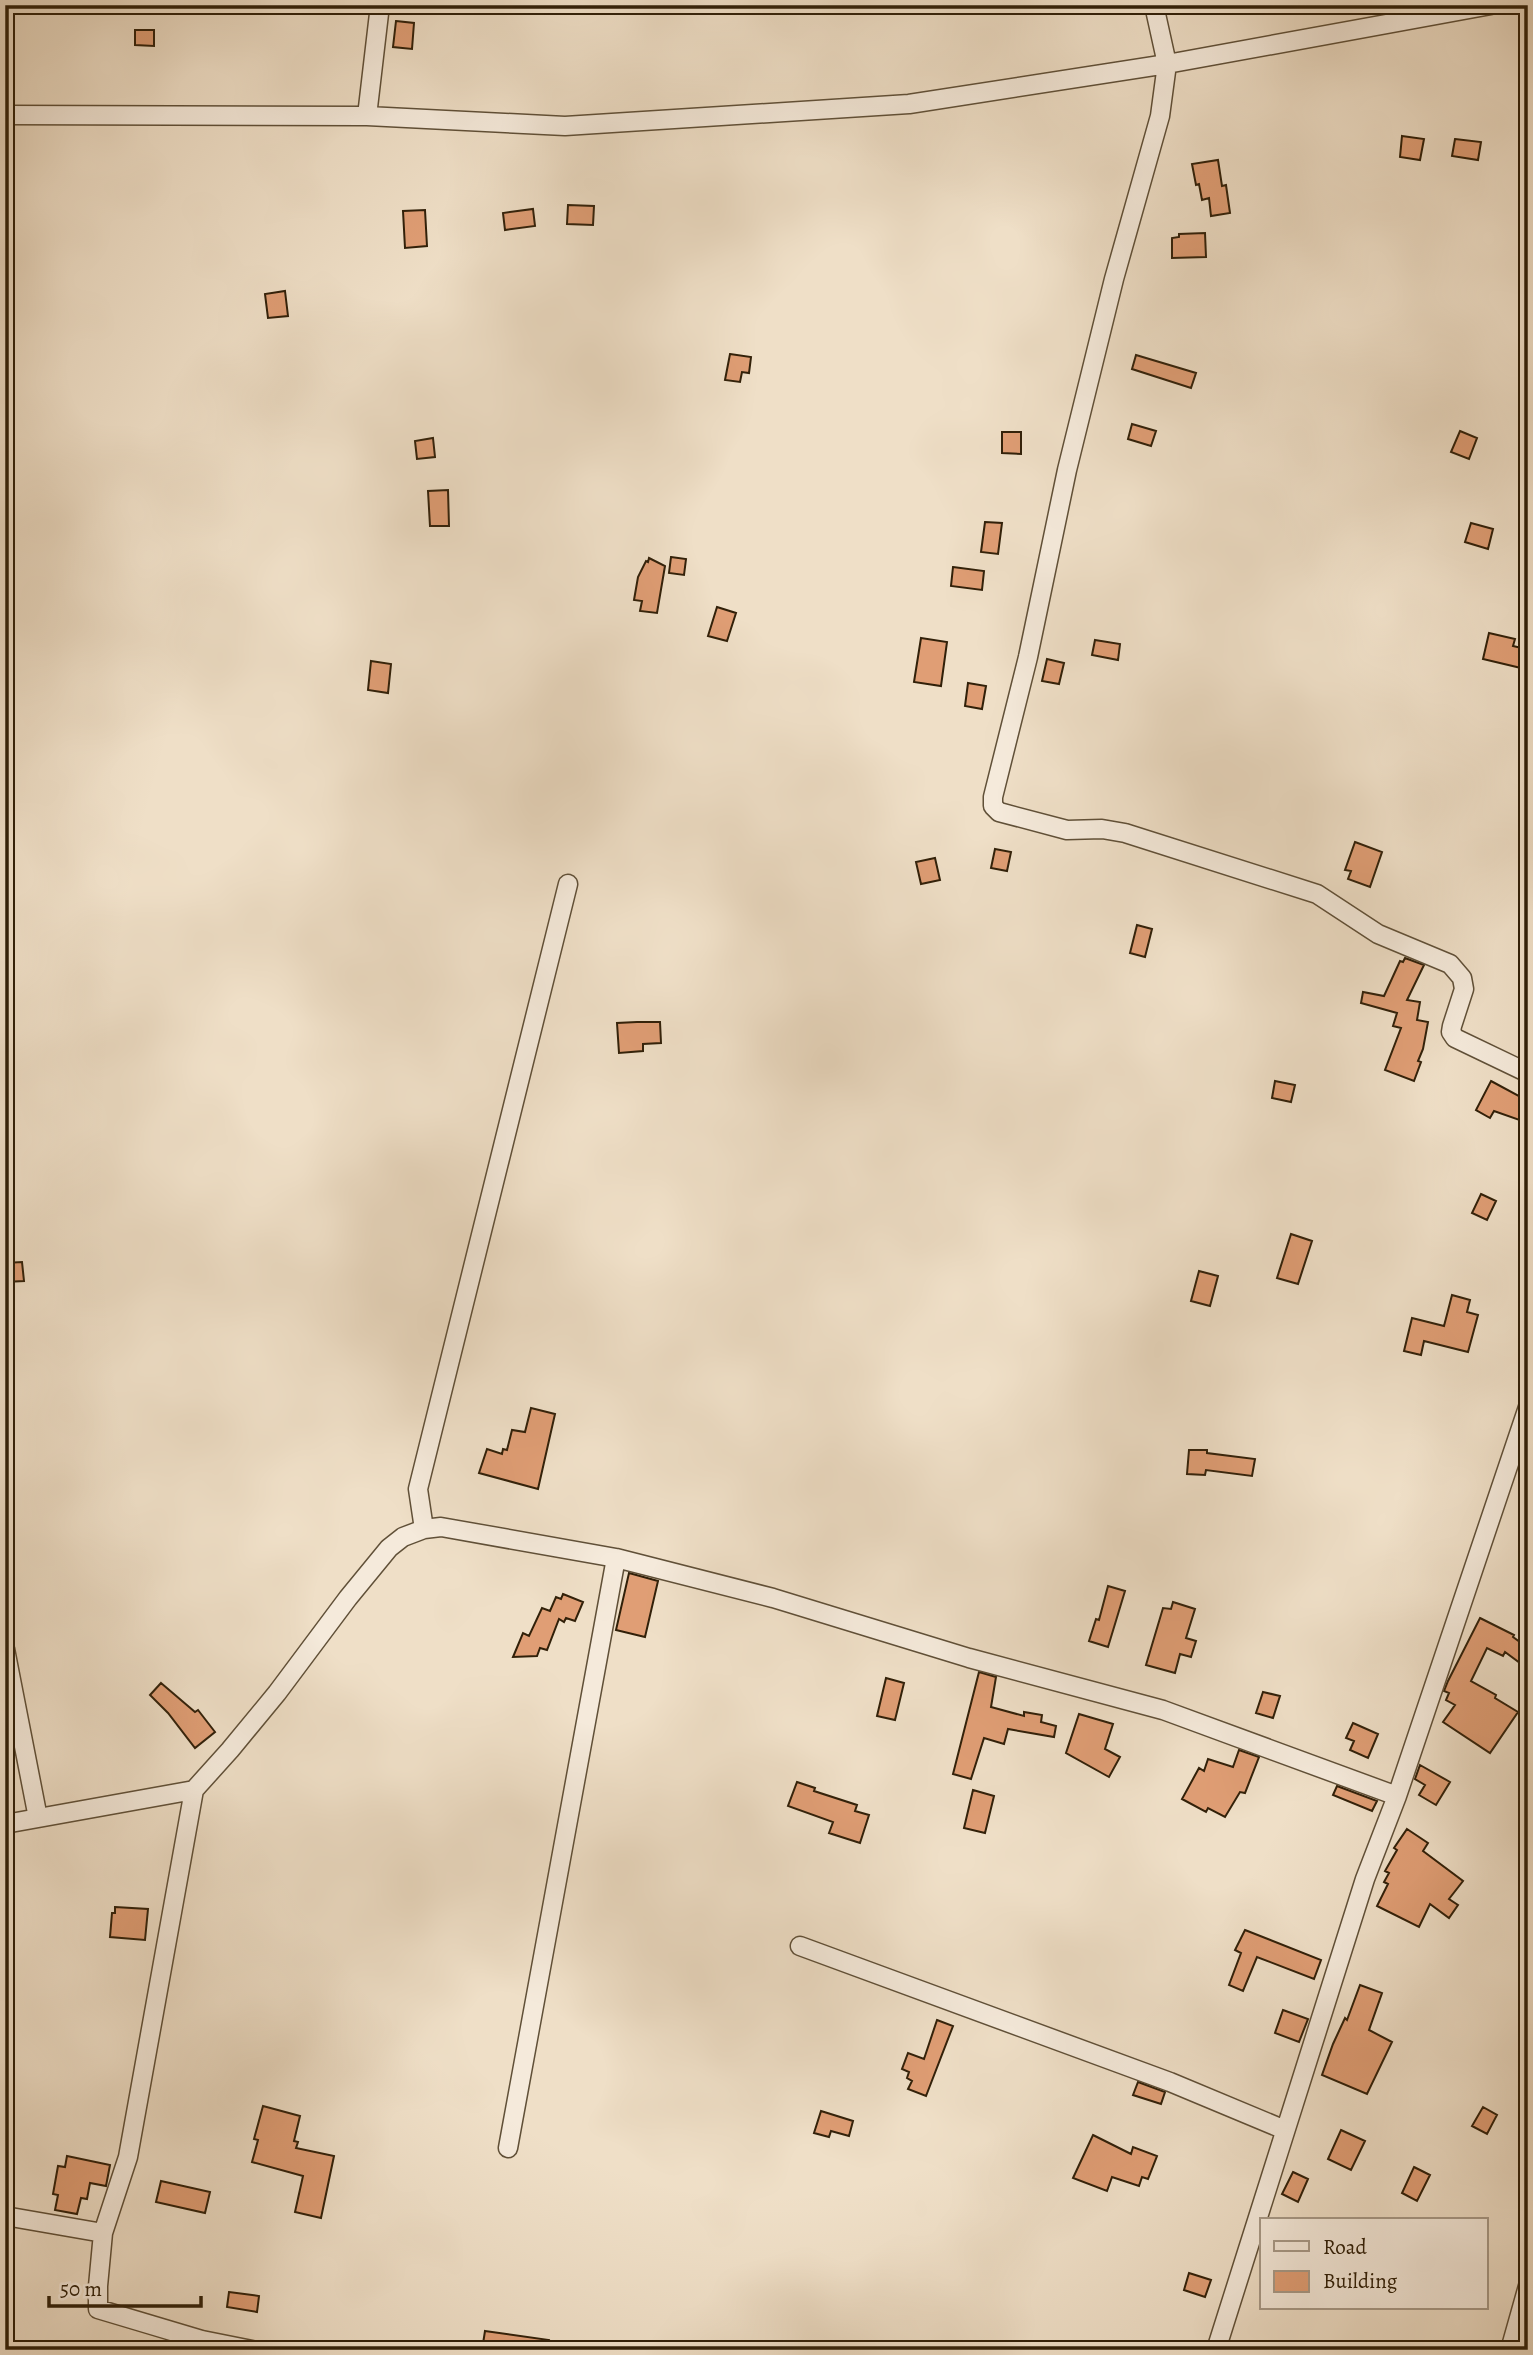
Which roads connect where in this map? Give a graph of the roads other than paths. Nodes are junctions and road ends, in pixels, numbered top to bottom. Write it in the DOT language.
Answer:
graph roads {
  1 [pos="380,5"];
  2 [pos="1154,5"];
  3 [pos="1491,5"];
  4 [pos="1167,64"];
  5 [pos="5,115"];
  6 [pos="367,116"];
  7 [pos="568,884"];
  8 [pos="1528,1073"];
  9 [pos="1528,1407"];
  10 [pos="424,1529"];
  11 [pos="616,1558"];
  12 [pos="5,1649"];
  13 [pos="194,1790"];
  14 [pos="1397,1796"];
  15 [pos="38,1818"];
  16 [pos="5,1824"];
  17 [pos="800,1946"];
  18 [pos="1285,2130"];
  19 [pos="508,2148"];
  20 [pos="5,2216"];
  21 [pos="103,2233"];
  22 [pos="1528,2286"];
  23 [pos="251,2350"];
  24 [pos="1216,2350"];
  25 [pos="1510,2350"];
  1 -- 6 [label="street"];
  2 -- 4 [label="street"];
  3 -- 4 [label="street"];
  4 -- 6 [label="street"];
  4 -- 8 [label="street"];
  5 -- 6 [label="street"];
  7 -- 10 [label="street"];
  9 -- 14 [label="street"];
  10 -- 11 [label="street"];
  10 -- 13 [label="street"];
  11 -- 14 [label="street"];
  11 -- 19 [label="street"];
  12 -- 15 [label="street"];
  13 -- 15 [label="street"];
  13 -- 21 [label="street"];
  14 -- 18 [label="street"];
  15 -- 16 [label="street"];
  17 -- 18 [label="street"];
  18 -- 24 [label="street"];
  20 -- 21 [label="street"];
  21 -- 23 [label="street"];
  22 -- 25 [label="street"];
}
